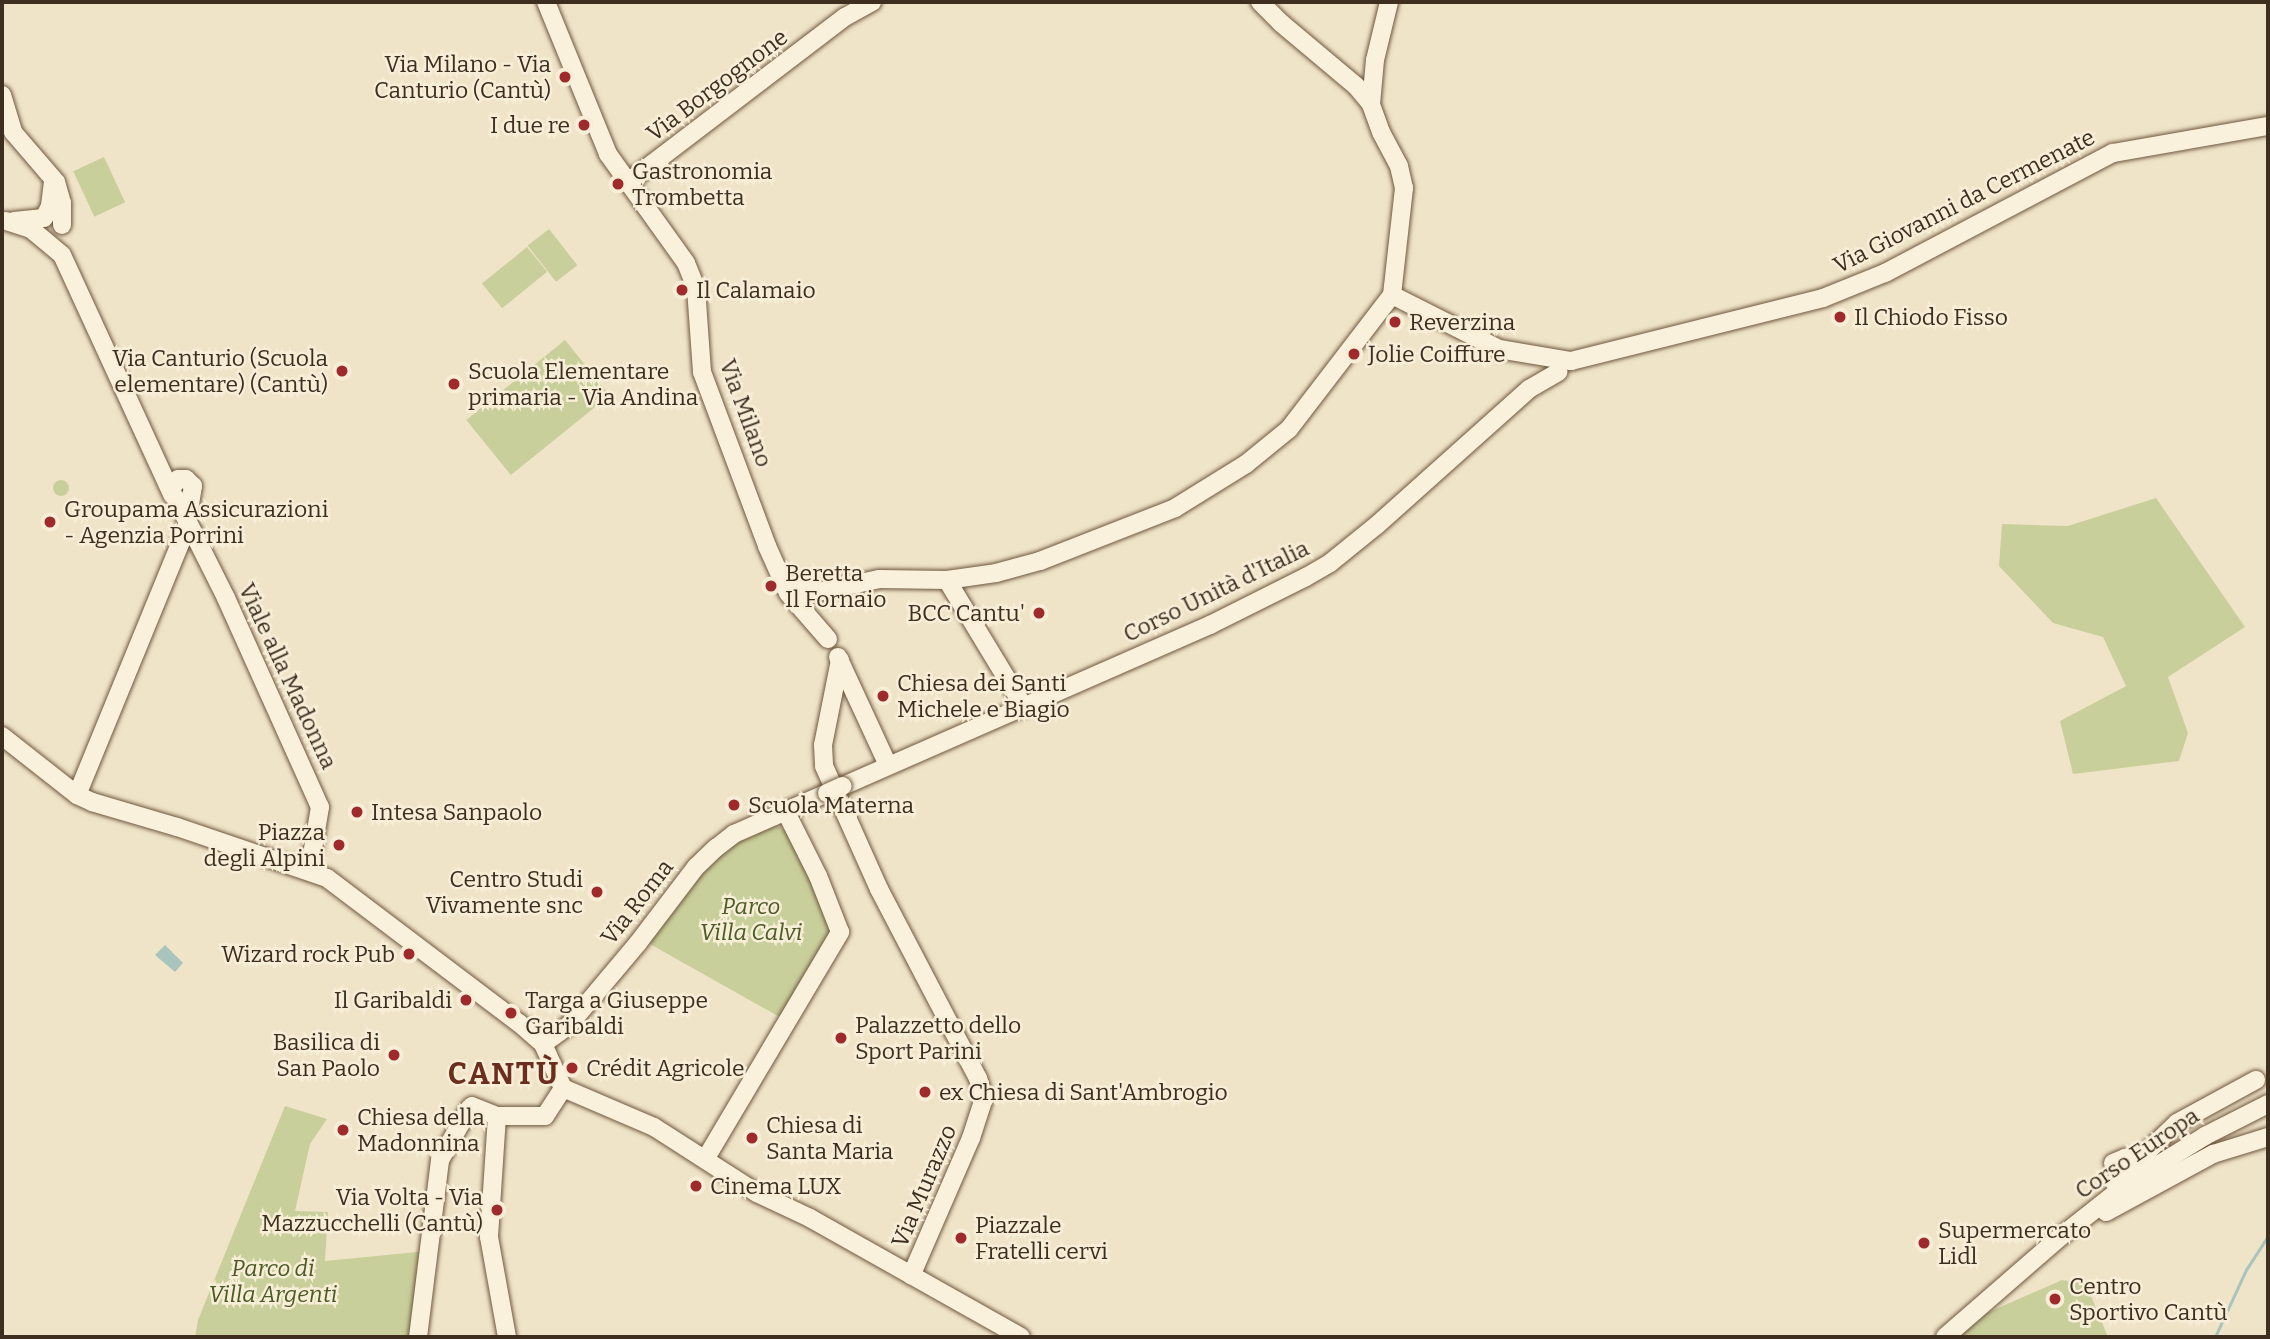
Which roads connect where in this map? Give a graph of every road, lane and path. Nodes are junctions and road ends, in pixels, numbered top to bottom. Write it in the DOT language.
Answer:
graph roads {
  1 [pos="546,2"];
  2 [pos="872,2"];
  3 [pos="1260,2"];
  4 [pos="1389,2"];
  5 [pos="1366,86"];
  6 [pos="2,95"];
  7 [pos="2268,126"];
  8 [pos="53,177"];
  9 [pos="627,183"];
  10 [pos="44,218"];
  11 [pos="4,221"];
  12 [pos="63,228"];
  13 [pos="43,240"];
  14 [pos="67,265"];
  15 [pos="1392,295"];
  16 [pos="1566,366"];
  17 [pos="188,521"];
  18 [pos="180,541"];
  19 [pos="199,545"];
  20 [pos="781,579"];
  21 [pos="947,580"];
  22 [pos="818,592"];
  23 [pos="828,639"];
  24 [pos="840,660"];
  25 [pos="1024,707"];
  26 [pos="2,736"];
  27 [pos="888,765"];
  28 [pos="835,790"];
  29 [pos="77,795"];
  30 [pos="786,812"];
  31 [pos="312,855"];
  32 [pos="293,866"];
  33 [pos="321,875"];
  34 [pos="543,1044"];
  35 [pos="2256,1080"];
  36 [pos="563,1088"];
  37 [pos="2268,1104"];
  38 [pos="497,1116"];
  39 [pos="2268,1137"];
  40 [pos="706,1158"];
  41 [pos="2138,1159"];
  42 [pos="2113,1163"];
  43 [pos="2060,1237"];
  44 [pos="912,1276"];
  45 [pos="418,1337"];
  46 [pos="507,1337"];
  47 [pos="1021,1337"];
  48 [pos="1945,1337"];
  1 -- 9 [label="main road, Via Milano"];
  2 -- 9 [label="main road, Via Borgognone"];
  3 -- 5 [label="main road"];
  4 -- 5 [label="main road"];
  5 -- 15 [label="main road"];
  6 -- 8 [label="main road"];
  7 -- 16 [label="main road, Via Giovanni da Cermenate"];
  8 -- 10 [label="main road"];
  8 -- 12 [label="main road, Viale alla Madonna"];
  9 -- 20 [label="main road, Via Milano"];
  10 -- 11 [label="main road"];
  10 -- 12 [label="main road"];
  10 -- 13 [label="main road"];
  11 -- 13 [label="main road"];
  12 -- 13 [label="main road"];
  12 -- 14 [label="main road, Viale alla Madonna"];
  13 -- 14 [label="main road, Viale alla Madonna"];
  14 -- 17 [label="main road, Viale alla Madonna"];
  15 -- 16 [label="main road, Via Giovanni da Cermenate"];
  15 -- 21 [label="main road"];
  16 -- 25 [label="main road, Corso Unità d'Italia"];
  17 -- 18 [label="main road"];
  17 -- 19 [label="main road, Viale alla Madonna"];
  18 -- 19 [label="main road"];
  18 -- 29 [label="main road"];
  19 -- 31 [label="main road, Viale alla Madonna"];
  20 -- 22 [label="main road"];
  20 -- 23 [label="main road, Via Milano"];
  21 -- 22 [label="main road"];
  21 -- 25 [label="main road"];
  22 -- 23 [label="main road"];
  23 -- 24 [label="main road"];
  24 -- 27 [label="main road"];
  24 -- 44 [label="main road, Via Murazzo"];
  25 -- 27 [label="main road, Corso Unità d'Italia"];
  26 -- 29 [label="main road"];
  27 -- 28 [label="main road, Corso Unità d'Italia"];
  28 -- 30 [label="main road, Via Roma"];
  29 -- 32 [label="main road"];
  30 -- 34 [label="main road, Via Roma"];
  30 -- 40 [label="main road"];
  31 -- 32 [label="main road"];
  31 -- 33 [label="main road"];
  32 -- 33 [label="main road"];
  33 -- 34 [label="main road"];
  34 -- 36 [label="main road"];
  35 -- 41 [label="main road"];
  36 -- 38 [label="main road"];
  36 -- 40 [label="main road"];
  37 -- 43 [label="main road, Corso Europa"];
  38 -- 45 [label="main road"];
  38 -- 46 [label="main road"];
  39 -- 43 [label="main road"];
  40 -- 44 [label="main road"];
  41 -- 42 [label="main road"];
  41 -- 43 [label="main road"];
  43 -- 48 [label="main road, Corso Europa"];
  44 -- 47 [label="main road"];
}
